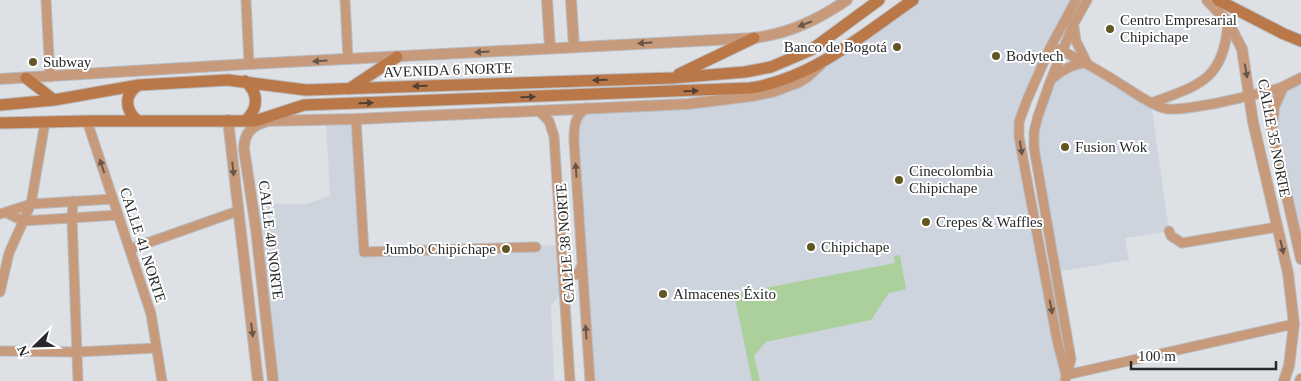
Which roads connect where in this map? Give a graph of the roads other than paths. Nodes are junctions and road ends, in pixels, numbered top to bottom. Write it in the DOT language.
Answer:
graph roads {
  1 [pos="46,0"];
  2 [pos="246,0"];
  3 [pos="345,0"];
  4 [pos="547,0"];
  5 [pos="571,0"];
  6 [pos="847,0"];
  7 [pos="879,0"];
  8 [pos="913,0"];
  9 [pos="1076,0"];
  10 [pos="1087,0"];
  11 [pos="1207,0"];
  12 [pos="1218,0"];
  13 [pos="1228,22"];
  14 [pos="1073,25"];
  15 [pos="754,38"];
  16 [pos="1301,41"];
  17 [pos="1052,45"];
  18 [pos="574,47"];
  19 [pos="550,48"];
  20 [pos="1063,51"];
  21 [pos="397,57"];
  22 [pos="348,59"];
  23 [pos="827,59"];
  24 [pos="1087,63"];
  25 [pos="249,64"];
  26 [pos="50,77"];
  27 [pos="26,78"];
  28 [pos="672,78"];
  29 [pos="1301,78"];
  30 [pos="0,79"];
  31 [pos="245,81"];
  32 [pos="1050,82"];
  33 [pos="139,85"];
  34 [pos="1283,86"];
  35 [pos="349,89"];
  36 [pos="1250,96"];
  37 [pos="54,100"];
  38 [pos="1151,103"];
  39 [pos="0,104"];
  40 [pos="586,108"];
  41 [pos="538,110"];
  42 [pos="356,119"];
  43 [pos="228,120"];
  44 [pos="274,120"];
  45 [pos="87,121"];
  46 [pos="138,121"];
  47 [pos="250,121"];
  48 [pos="45,122"];
  49 [pos="0,123"];
  50 [pos="113,198"];
  51 [pos="73,201"];
  52 [pos="31,204"];
  53 [pos="238,211"];
  54 [pos="3,213"];
  55 [pos="118,215"];
  56 [pos="72,218"];
  57 [pos="23,221"];
  58 [pos="1277,227"];
  59 [pos="1169,231"];
  60 [pos="536,247"];
  61 [pos="130,249"];
  62 [pos="1301,259"];
  63 [pos="582,265"];
  64 [pos="564,266"];
  65 [pos="565,287"];
  66 [pos="583,289"];
  67 [pos="0,292"];
  68 [pos="1294,324"];
  69 [pos="156,348"];
  70 [pos="0,351"];
  71 [pos="77,352"];
  72 [pos="1066,378"];
  73 [pos="78,381"];
  74 [pos="162,381"];
  75 [pos="258,381"];
  76 [pos="273,381"];
  77 [pos="570,381"];
  78 [pos="590,381"];
  79 [pos="1284,381"];
  1 -- 26 [label="street"];
  2 -- 25 [label="street"];
  3 -- 22 [label="street"];
  4 -- 19 [label="street"];
  5 -- 18 [label="street"];
  6 -- 15 [label="street, AVENIDA 6 NORTE, one-way"];
  7 -- 28 [label="main road, AVENIDA 6 NORTE"];
  8 -- 23 [label="main road, AVENIDA 6 NORTE"];
  9 -- 17 [label="street"];
  10 -- 14 [label="street"];
  11 -- 13 [label="street, CALLE 35 NORTE"];
  12 -- 16 [label="main road"];
  13 -- 36 [label="street, CALLE 35 NORTE, one-way"];
  13 -- 38 [label="street"];
  14 -- 20 [label="street"];
  14 -- 24 [label="street"];
  15 -- 18 [label="street, AVENIDA 6 NORTE, one-way"];
  15 -- 28 [label="main road"];
  17 -- 20 [label="street"];
  17 -- 72 [label="street, one-way"];
  18 -- 19 [label="street, AVENIDA 6 NORTE"];
  19 -- 21 [label="street, AVENIDA 6 NORTE, one-way"];
  20 -- 24 [label="street"];
  20 -- 32 [label="street"];
  21 -- 22 [label="street, AVENIDA 6 NORTE"];
  21 -- 35 [label="main road"];
  22 -- 25 [label="street, AVENIDA 6 NORTE, one-way"];
  23 -- 40 [label="street, AVENIDA 6 NORTE"];
  47 -- 23 [label="main road, AVENIDA 6 NORTE, one-way"];
  24 -- 32 [label="street"];
  24 -- 38 [label="street"];
  25 -- 26 [label="street, AVENIDA 6 NORTE"];
  26 -- 27 [label="street, AVENIDA 6 NORTE"];
  27 -- 30 [label="street, AVENIDA 6 NORTE"];
  27 -- 37 [label="main road"];
  28 -- 35 [label="main road, AVENIDA 6 NORTE, one-way"];
  29 -- 34 [label="street"];
  31 -- 33 [label="main road, AVENIDA 6 NORTE"];
  31 -- 35 [label="main road, AVENIDA 6 NORTE"];
  31 -- 47 [label="main road"];
  32 -- 72 [label="street"];
  33 -- 37 [label="main road, AVENIDA 6 NORTE"];
  33 -- 46 [label="main road"];
  34 -- 36 [label="street"];
  34 -- 62 [label="street, CALLE 35 NORTE"];
  36 -- 38 [label="street"];
  36 -- 58 [label="street, CALLE 35 NORTE"];
  37 -- 39 [label="main road, AVENIDA 6 NORTE"];
  40 -- 41 [label="street, AVENIDA 6 NORTE"];
  63 -- 40 [label="street, CALLE 38 NORTE, one-way"];
  41 -- 42 [label="street, AVENIDA 6 NORTE"];
  41 -- 64 [label="street, CALLE 38 NORTE"];
  42 -- 44 [label="street, AVENIDA 6 NORTE"];
  42 -- 60 [label="street"];
  43 -- 46 [label="main road, AVENIDA 6 NORTE"];
  43 -- 47 [label="main road, AVENIDA 6 NORTE"];
  43 -- 53 [label="street, CALLE 40 NORTE, one-way"];
  44 -- 47 [label="street, AVENIDA 6 NORTE"];
  44 -- 76 [label="street, CALLE 40 NORTE"];
  45 -- 46 [label="main road, AVENIDA 6 NORTE"];
  45 -- 48 [label="main road, AVENIDA 6 NORTE"];
  50 -- 45 [label="street, CALLE 41 NORTE, one-way"];
  48 -- 49 [label="main road, AVENIDA 6 NORTE"];
  48 -- 52 [label="street"];
  50 -- 51 [label="street"];
  50 -- 55 [label="street, CALLE 41 NORTE"];
  51 -- 52 [label="street"];
  51 -- 56 [label="street"];
  52 -- 54 [label="street"];
  52 -- 57 [label="street"];
  53 -- 61 [label="street"];
  53 -- 75 [label="street, CALLE 40 NORTE, one-way"];
  54 -- 57 [label="street"];
  55 -- 56 [label="street"];
  55 -- 61 [label="street, CALLE 41 NORTE"];
  56 -- 57 [label="street"];
  56 -- 71 [label="street"];
  57 -- 67 [label="street"];
  58 -- 59 [label="street"];
  58 -- 68 [label="street, CALLE 35 NORTE, one-way"];
  61 -- 69 [label="street, CALLE 41 NORTE"];
  63 -- 64 [label="street"];
  63 -- 66 [label="street, CALLE 38 NORTE"];
  64 -- 65 [label="street, CALLE 38 NORTE"];
  65 -- 66 [label="street"];
  65 -- 77 [label="street, CALLE 38 NORTE"];
  78 -- 66 [label="street, CALLE 38 NORTE, one-way"];
  68 -- 72 [label="street"];
  68 -- 79 [label="street, CALLE 35 NORTE"];
  69 -- 71 [label="street"];
  69 -- 74 [label="street, CALLE 41 NORTE"];
  70 -- 71 [label="street"];
  71 -- 73 [label="street"];
}
